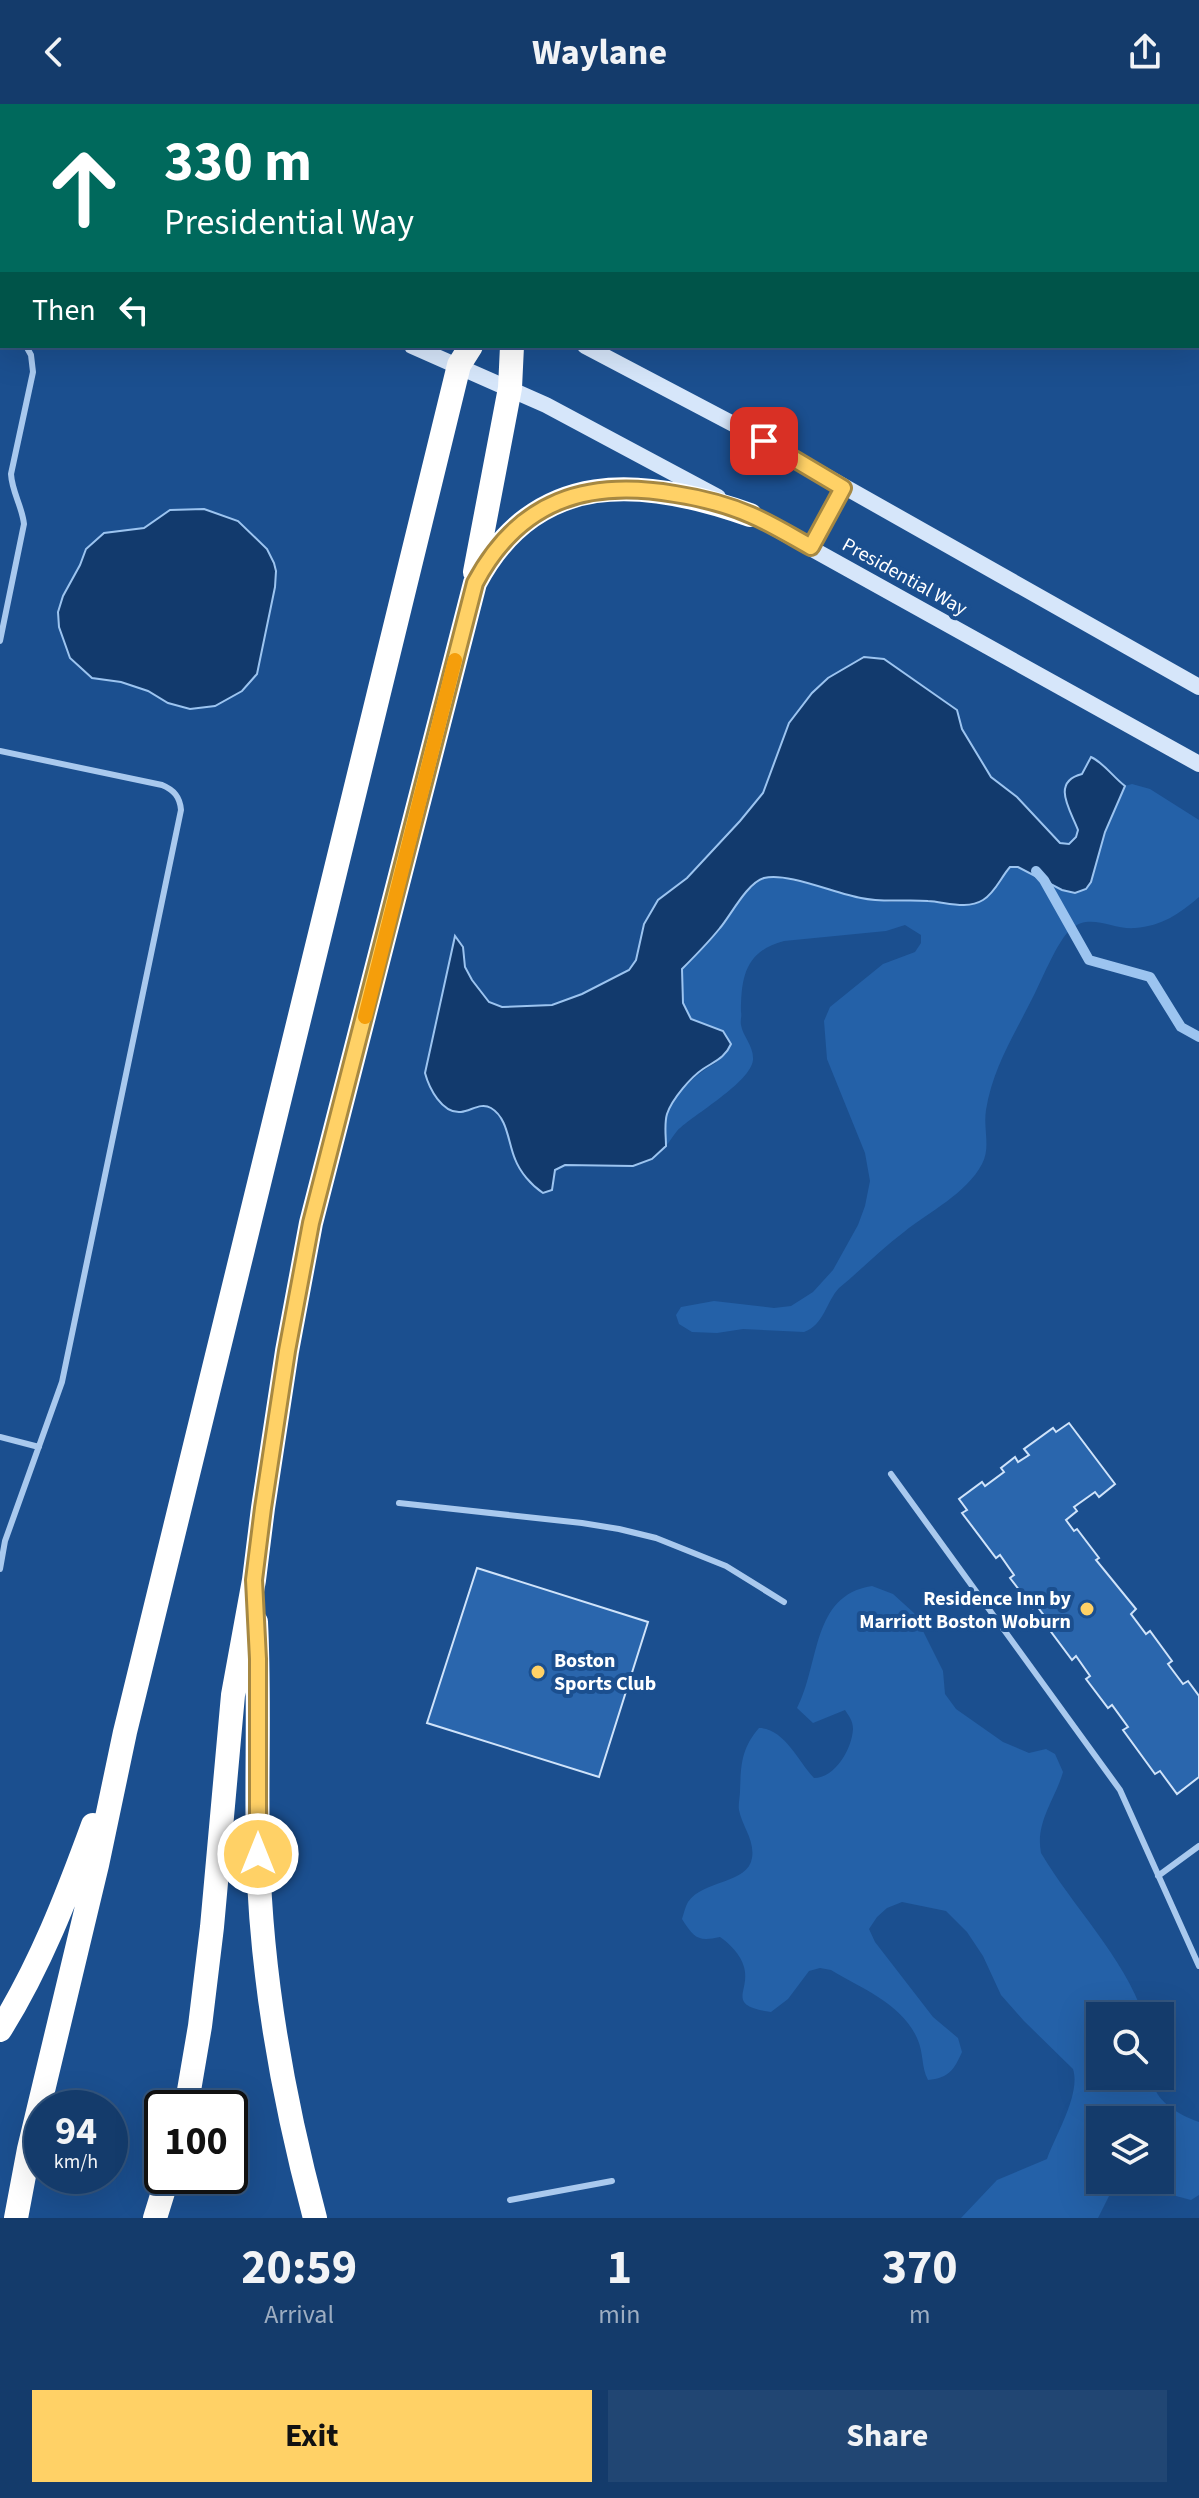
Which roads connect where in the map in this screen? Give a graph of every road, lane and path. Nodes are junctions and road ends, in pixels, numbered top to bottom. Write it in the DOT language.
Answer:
graph roads {
  1 [pos="27,348"];
  2 [pos="423,348"];
  3 [pos="512,348"];
  4 [pos="589,348"];
  5 [pos="465,356"];
  6 [pos="510,388"];
  7 [pos="843,488"];
  8 [pos="750,515"];
  9 [pos="811,547"];
  10 [pos="470,602"];
  11 [pos="0,641"];
  12 [pos="1199,687"];
  13 [pos="0,751"];
  14 [pos="1199,764"];
  15 [pos="0,1437"];
  16 [pos="39,1447"];
  17 [pos="891,1474"];
  18 [pos="399,1503"];
  19 [pos="0,1569"];
  20 [pos="254,1580"];
  21 [pos="784,1602"];
  22 [pos="125,1732"];
  23 [pos="1199,1846"];
  24 [pos="1158,1876"];
  25 [pos="1199,1966"];
  26 [pos="0,2030"];
  27 [pos="189,2090"];
  28 [pos="612,2181"];
  29 [pos="162,2194"];
  30 [pos="510,2200"];
  31 [pos="16,2218"];
  32 [pos="155,2218"];
  33 [pos="315,2218"];
  1 -- 11 [label="lane"];
  2 -- 5 [label="street, Presidential Way"];
  3 -- 6 [label="highway"];
  4 -- 7 [label="street"];
  5 -- 6 [label="street, Presidential Way"];
  5 -- 22 [label="highway"];
  6 -- 8 [label="street, Presidential Way"];
  6 -- 10 [label="highway"];
  7 -- 9 [label="street"];
  7 -- 12 [label="street"];
  8 -- 9 [label="street, Presidential Way"];
  8 -- 10 [label="highway"];
  9 -- 14 [label="street, Presidential Way"];
  10 -- 20 [label="highway"];
  13 -- 16 [label="lane"];
  15 -- 16 [label="lane"];
  16 -- 19 [label="lane"];
  17 -- 24 [label="lane"];
  18 -- 21 [label="lane"];
  20 -- 27 [label="highway"];
  20 -- 33 [label="highway"];
  22 -- 26 [label="highway"];
  22 -- 31 [label="highway"];
  23 -- 24 [label="lane"];
  24 -- 25 [label="lane"];
  28 -- 30 [label="lane"];
  29 -- 32 [label="highway"];
}
